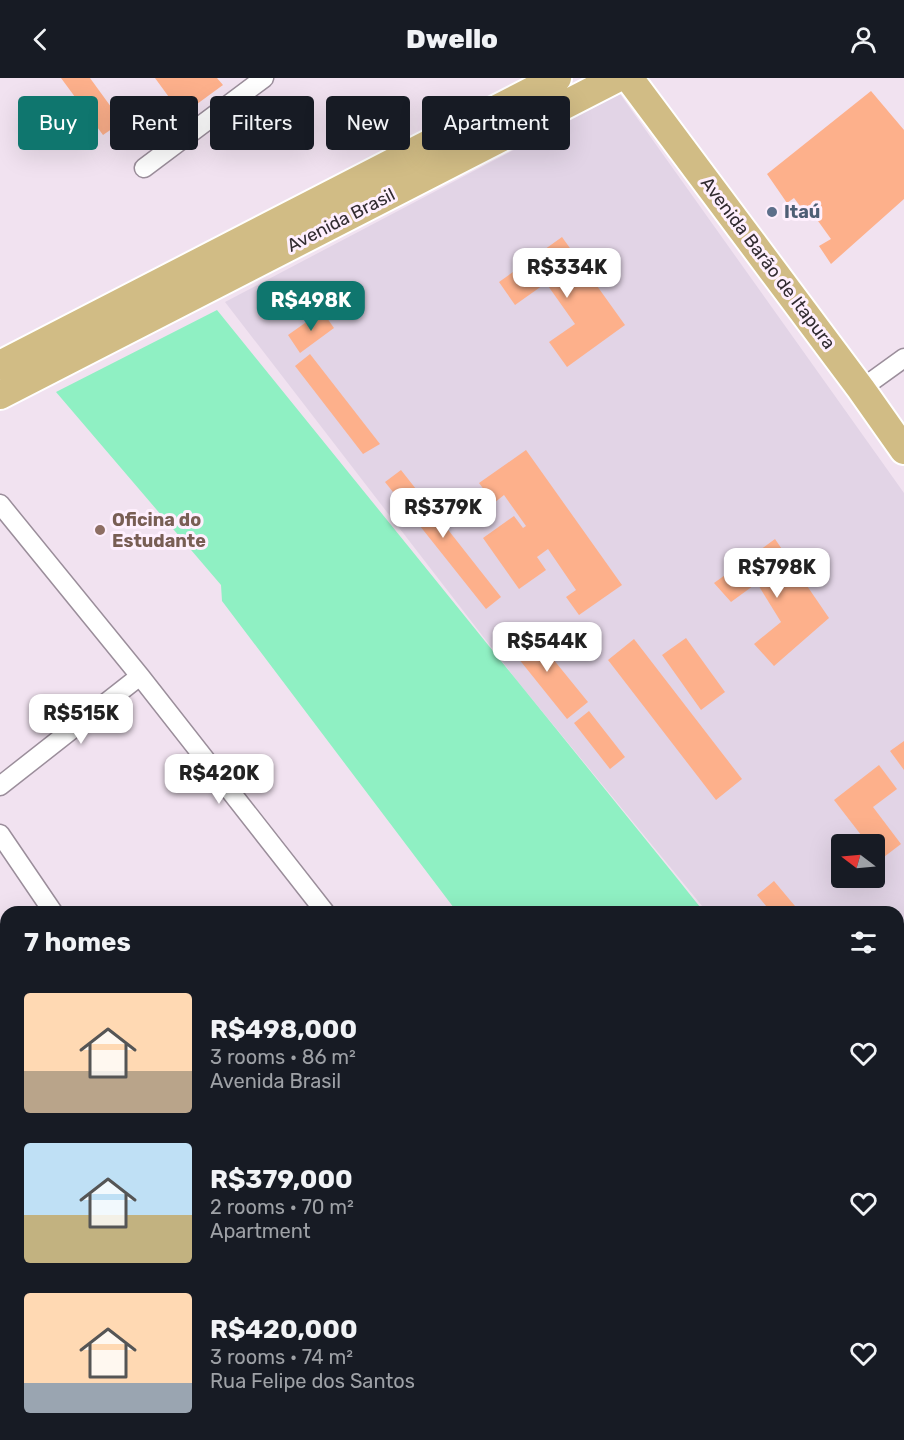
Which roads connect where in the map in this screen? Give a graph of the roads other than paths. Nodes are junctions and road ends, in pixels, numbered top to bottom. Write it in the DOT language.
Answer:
graph roads {
  1 [pos="264,78"];
  2 [pos="557,78"];
  3 [pos="617,78"];
  4 [pos="629,78"];
  5 [pos="144,168"];
  6 [pos="904,358"];
  7 [pos="0,365"];
  8 [pos="861,389"];
  9 [pos="0,395"];
  10 [pos="904,450"];
  11 [pos="0,504"];
  12 [pos="140,676"];
  13 [pos="0,786"];
  14 [pos="0,834"];
  15 [pos="49,906"];
  16 [pos="321,906"];
  1 -- 5 [label="street"];
  2 -- 7 [label="main road, Avenida Brasil"];
  3 -- 9 [label="main road, Avenida Brasil"];
  4 -- 8 [label="main road, Avenida Barão de Itapura"];
  6 -- 8 [label="street"];
  8 -- 10 [label="main road, Avenida Barão de Itapura"];
  11 -- 12 [label="street"];
  12 -- 13 [label="street"];
  12 -- 16 [label="street"];
  14 -- 15 [label="street"];
}
